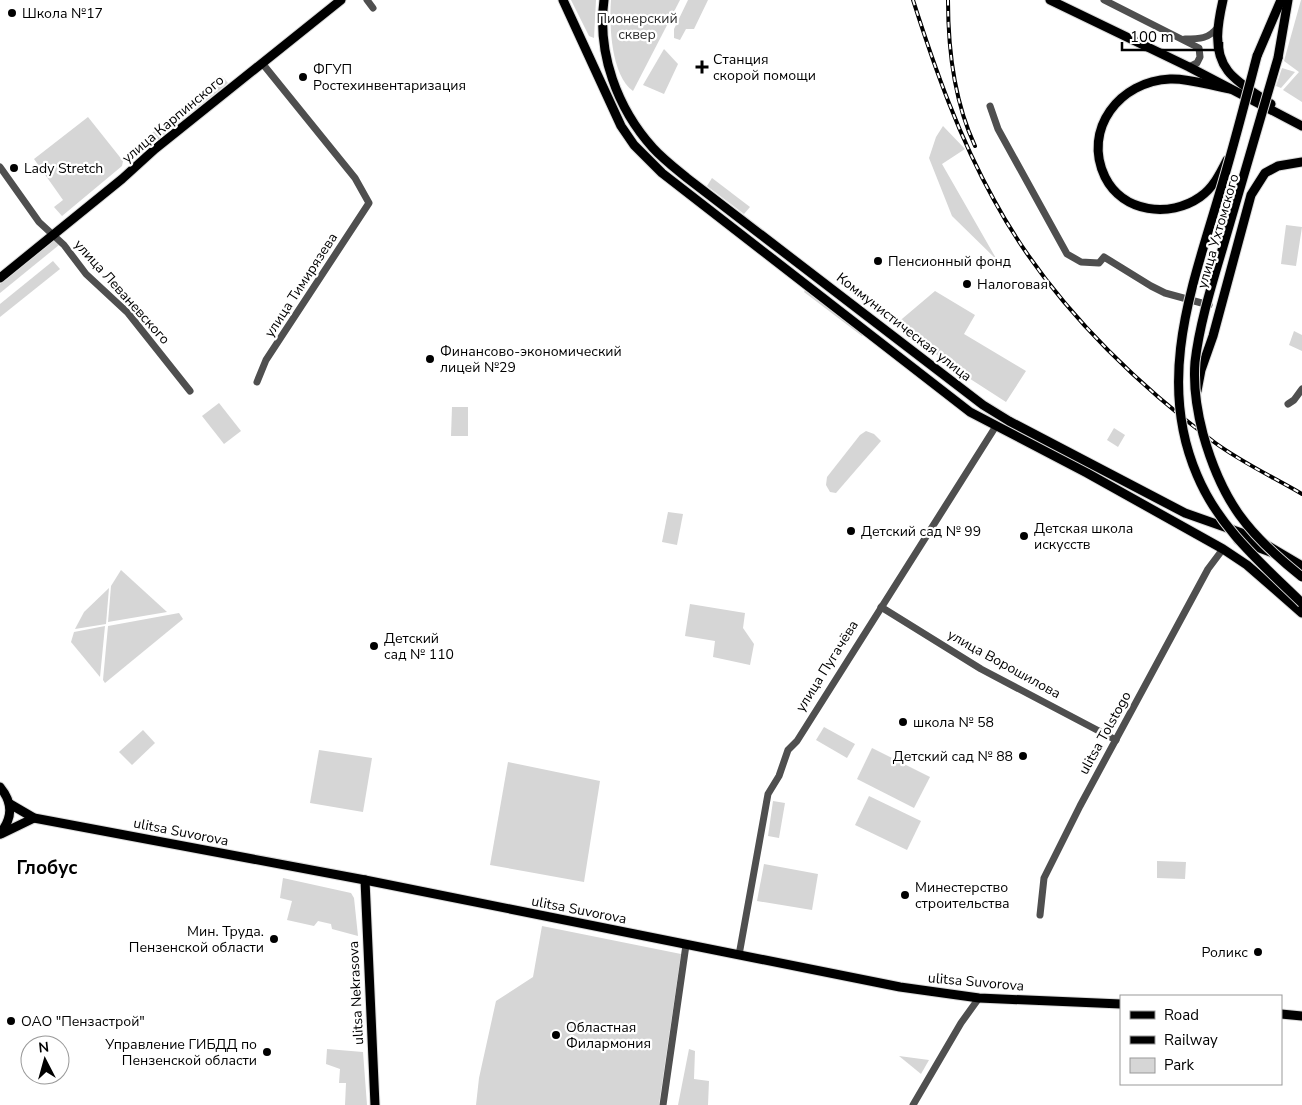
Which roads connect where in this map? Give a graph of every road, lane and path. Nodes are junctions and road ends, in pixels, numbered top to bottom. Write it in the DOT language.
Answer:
graph roads {
  1 [pos="341,0"];
  2 [pos="367,0"];
  3 [pos="562,0"];
  4 [pos="604,0"];
  5 [pos="1050,0"];
  6 [pos="1104,0"];
  7 [pos="1223,0"];
  8 [pos="1281,0"];
  9 [pos="1288,0"];
  10 [pos="373,8"];
  11 [pos="1218,27"];
  12 [pos="1185,38"];
  13 [pos="262,64"];
  14 [pos="1189,67"];
  15 [pos="1230,89"];
  16 [pos="990,106"];
  17 [pos="1266,108"];
  18 [pos="1298,125"];
  19 [pos="1233,147"];
  20 [pos="1302,162"];
  21 [pos="0,167"];
  22 [pos="54,235"];
  23 [pos="0,278"];
  24 [pos="257,382"];
  25 [pos="1302,389"];
  26 [pos="190,391"];
  27 [pos="1196,398"];
  28 [pos="1288,404"];
  29 [pos="1002,417"];
  30 [pos="996,426"];
  31 [pos="1198,519"];
  32 [pos="1247,544"];
  33 [pos="1223,549"];
  34 [pos="1234,556"];
  35 [pos="1299,564"];
  36 [pos="1302,577"];
  37 [pos="1302,603"];
  38 [pos="881,607"];
  39 [pos="1302,613"];
  40 [pos="1116,740"];
  41 [pos="0,787"];
  42 [pos="10,804"];
  43 [pos="34,818"];
  44 [pos="0,834"];
  45 [pos="365,880"];
  46 [pos="1040,915"];
  47 [pos="686,945"];
  48 [pos="739,955"];
  49 [pos="979,998"];
  50 [pos="1120,1004"];
  51 [pos="1282,1014"];
  52 [pos="1302,1016"];
  53 [pos="375,1105"];
  54 [pos="663,1105"];
  55 [pos="914,1105"];
  1 -- 13 [label="main road, улица Карпинского"];
  2 -- 10 [label="street"];
  3 -- 30 [label="main road, Коммунистическая улица"];
  4 -- 29 [label="main road, Коммунистическая улица"];
  5 -- 14 [label="main road"];
  6 -- 12 [label="street"];
  7 -- 11 [label="main road"];
  8 -- 19 [label="main road, bridge"];
  9 -- 27 [label="main road, bridge"];
  11 -- 12 [label="street"];
  11 -- 18 [label="main road"];
  12 -- 14 [label="street"];
  13 -- 22 [label="main road, улица Карпинского"];
  13 -- 24 [label="street, улица Тимирязева"];
  14 -- 15 [label="main road"];
  15 -- 17 [label="main road"];
  15 -- 19 [label="main road, bridge"];
  16 -- 17 [label="street, улица Ухтомского"];
  17 -- 18 [label="main road"];
  19 -- 37 [label="main road, bridge"];
  20 -- 27 [label="main road, bridge"];
  21 -- 22 [label="street, улица Леваневского"];
  22 -- 23 [label="main road, улица Карпинского"];
  22 -- 26 [label="street, улица Леваневского"];
  25 -- 28 [label="street"];
  27 -- 36 [label="main road, bridge"];
  29 -- 30 [label="main road, улица Пугачёва"];
  29 -- 31 [label="main road, Коммунистическая улица"];
  30 -- 33 [label="main road, Коммунистическая улица"];
  30 -- 38 [label="street, улица Пугачёва"];
  31 -- 32 [label="main road"];
  31 -- 35 [label="main road, Коммунистическая улица"];
  32 -- 34 [label="main road"];
  32 -- 35 [label="main road"];
  33 -- 34 [label="main road, Коммунистическая улица"];
  33 -- 40 [label="street, ulitsa Tolstogo"];
  34 -- 39 [label="main road, Коммунистическая улица"];
  38 -- 40 [label="street, улица Ворошилова"];
  38 -- 48 [label="street, улица Пугачёва"];
  40 -- 46 [label="street, ulitsa Tolstogo"];
  41 -- 42 [label="main road"];
  42 -- 43 [label="main road, ulitsa Suvorova"];
  42 -- 44 [label="main road"];
  43 -- 44 [label="main road"];
  43 -- 45 [label="main road, ulitsa Suvorova"];
  45 -- 47 [label="main road, ulitsa Suvorova"];
  45 -- 53 [label="main road, ulitsa Nekrasova"];
  47 -- 48 [label="main road, ulitsa Suvorova"];
  47 -- 54 [label="street"];
  48 -- 49 [label="main road, ulitsa Suvorova"];
  49 -- 50 [label="main road, ulitsa Suvorova"];
  49 -- 55 [label="street"];
  51 -- 52 [label="main road"];
}
